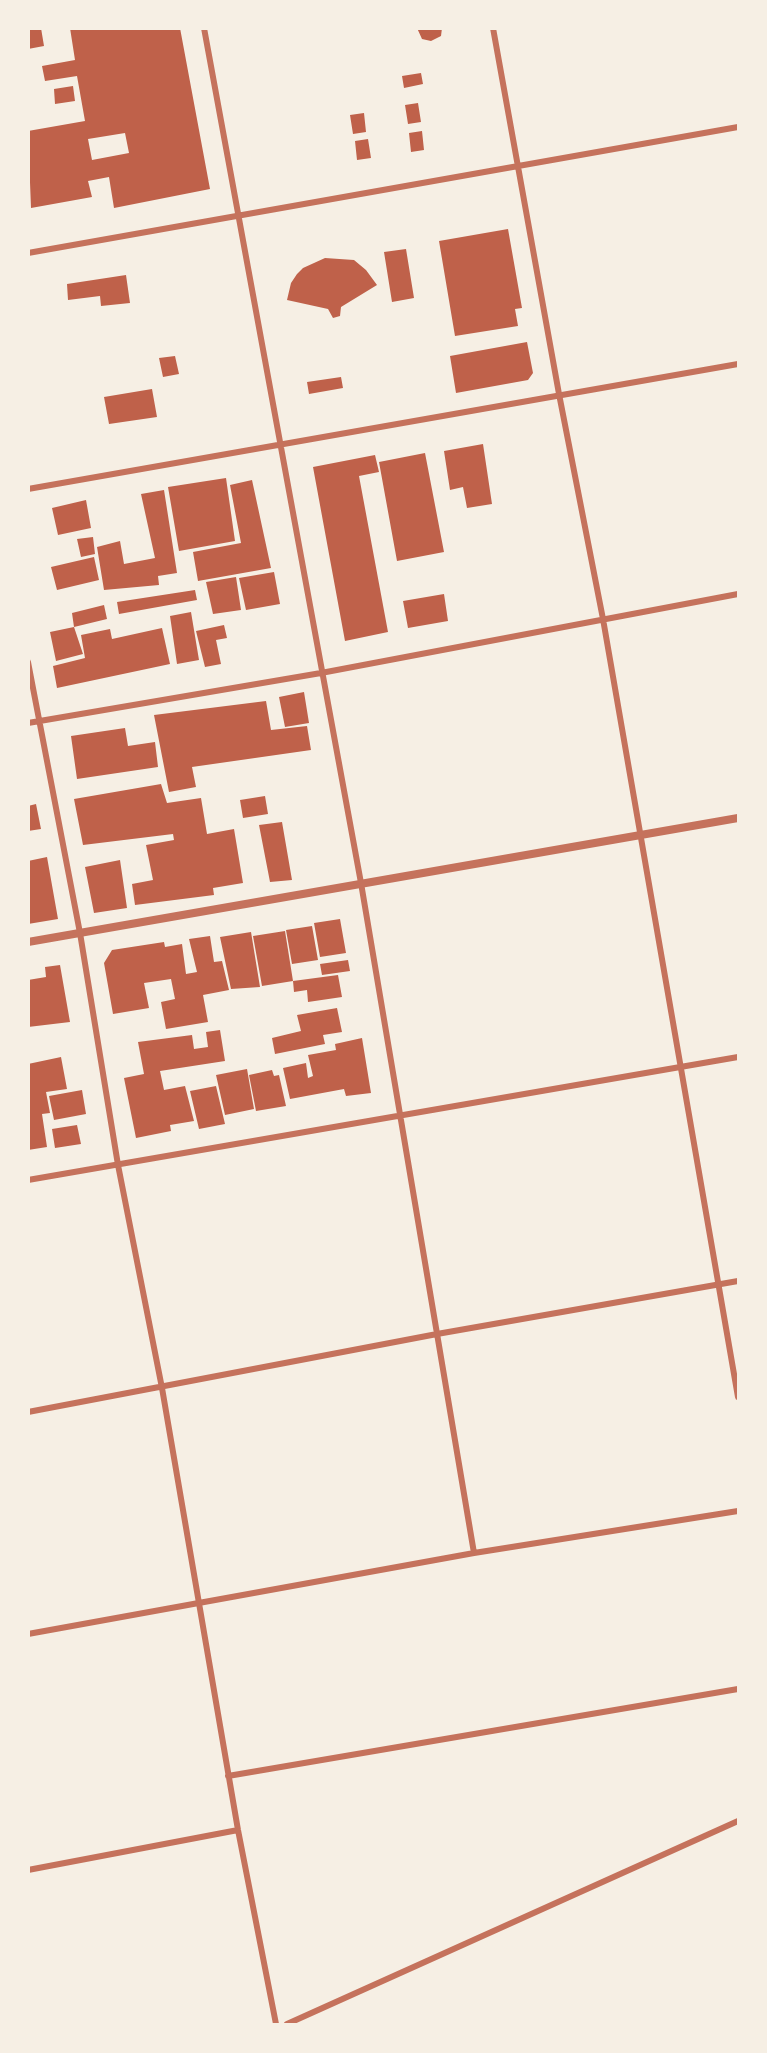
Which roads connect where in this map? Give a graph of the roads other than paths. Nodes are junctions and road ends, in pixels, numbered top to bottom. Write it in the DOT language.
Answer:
graph roads {
  1 [pos="204,28"];
  2 [pos="493,28"];
  3 [pos="738,127"];
  4 [pos="518,166"];
  5 [pos="238,215"];
  6 [pos="28,253"];
  7 [pos="738,364"];
  8 [pos="559,393"];
  9 [pos="279,446"];
  10 [pos="28,489"];
  11 [pos="738,594"];
  12 [pos="603,619"];
  13 [pos="28,662"];
  14 [pos="321,673"];
  15 [pos="39,721"];
  16 [pos="28,723"];
  17 [pos="738,818"];
  18 [pos="640,836"];
  19 [pos="361,883"];
  20 [pos="80,933"];
  21 [pos="28,942"];
  22 [pos="738,1057"];
  23 [pos="681,1068"];
  24 [pos="401,1114"];
  25 [pos="118,1165"];
  26 [pos="28,1180"];
  27 [pos="738,1281"];
  28 [pos="717,1285"];
  29 [pos="437,1334"];
  30 [pos="162,1388"];
  31 [pos="738,1397"];
  32 [pos="28,1412"];
  33 [pos="738,1511"];
  34 [pos="474,1553"];
  35 [pos="197,1601"];
  36 [pos="28,1634"];
  37 [pos="738,1689"];
  38 [pos="228,1776"];
  39 [pos="738,1821"];
  40 [pos="238,1830"];
  41 [pos="28,1869"];
  42 [pos="276,2025"];
  43 [pos="287,2025"];
  1 -- 5 [label="street"];
  2 -- 4 [label="street"];
  3 -- 4 [label="street"];
  4 -- 5 [label="street"];
  4 -- 8 [label="street"];
  5 -- 6 [label="street"];
  5 -- 9 [label="street"];
  7 -- 8 [label="street"];
  8 -- 9 [label="street"];
  8 -- 12 [label="street"];
  9 -- 10 [label="street"];
  9 -- 14 [label="street"];
  11 -- 12 [label="street"];
  12 -- 14 [label="street"];
  12 -- 18 [label="street"];
  13 -- 15 [label="street"];
  14 -- 15 [label="street"];
  14 -- 19 [label="street"];
  15 -- 16 [label="street"];
  15 -- 20 [label="street"];
  17 -- 18 [label="street"];
  18 -- 19 [label="street"];
  18 -- 23 [label="street"];
  19 -- 20 [label="street"];
  19 -- 24 [label="street"];
  20 -- 21 [label="street"];
  20 -- 25 [label="street"];
  22 -- 23 [label="street"];
  23 -- 24 [label="street"];
  23 -- 28 [label="street"];
  24 -- 25 [label="street"];
  24 -- 29 [label="street"];
  25 -- 26 [label="street"];
  25 -- 30 [label="street"];
  27 -- 28 [label="street"];
  28 -- 29 [label="street"];
  28 -- 31 [label="street"];
  29 -- 30 [label="street"];
  29 -- 34 [label="street"];
  30 -- 32 [label="street"];
  30 -- 35 [label="street"];
  33 -- 34 [label="street"];
  34 -- 35 [label="street"];
  35 -- 36 [label="street"];
  35 -- 38 [label="street"];
  37 -- 38 [label="street"];
  38 -- 40 [label="street"];
  39 -- 43 [label="street"];
  40 -- 41 [label="street"];
  40 -- 42 [label="street"];
}
